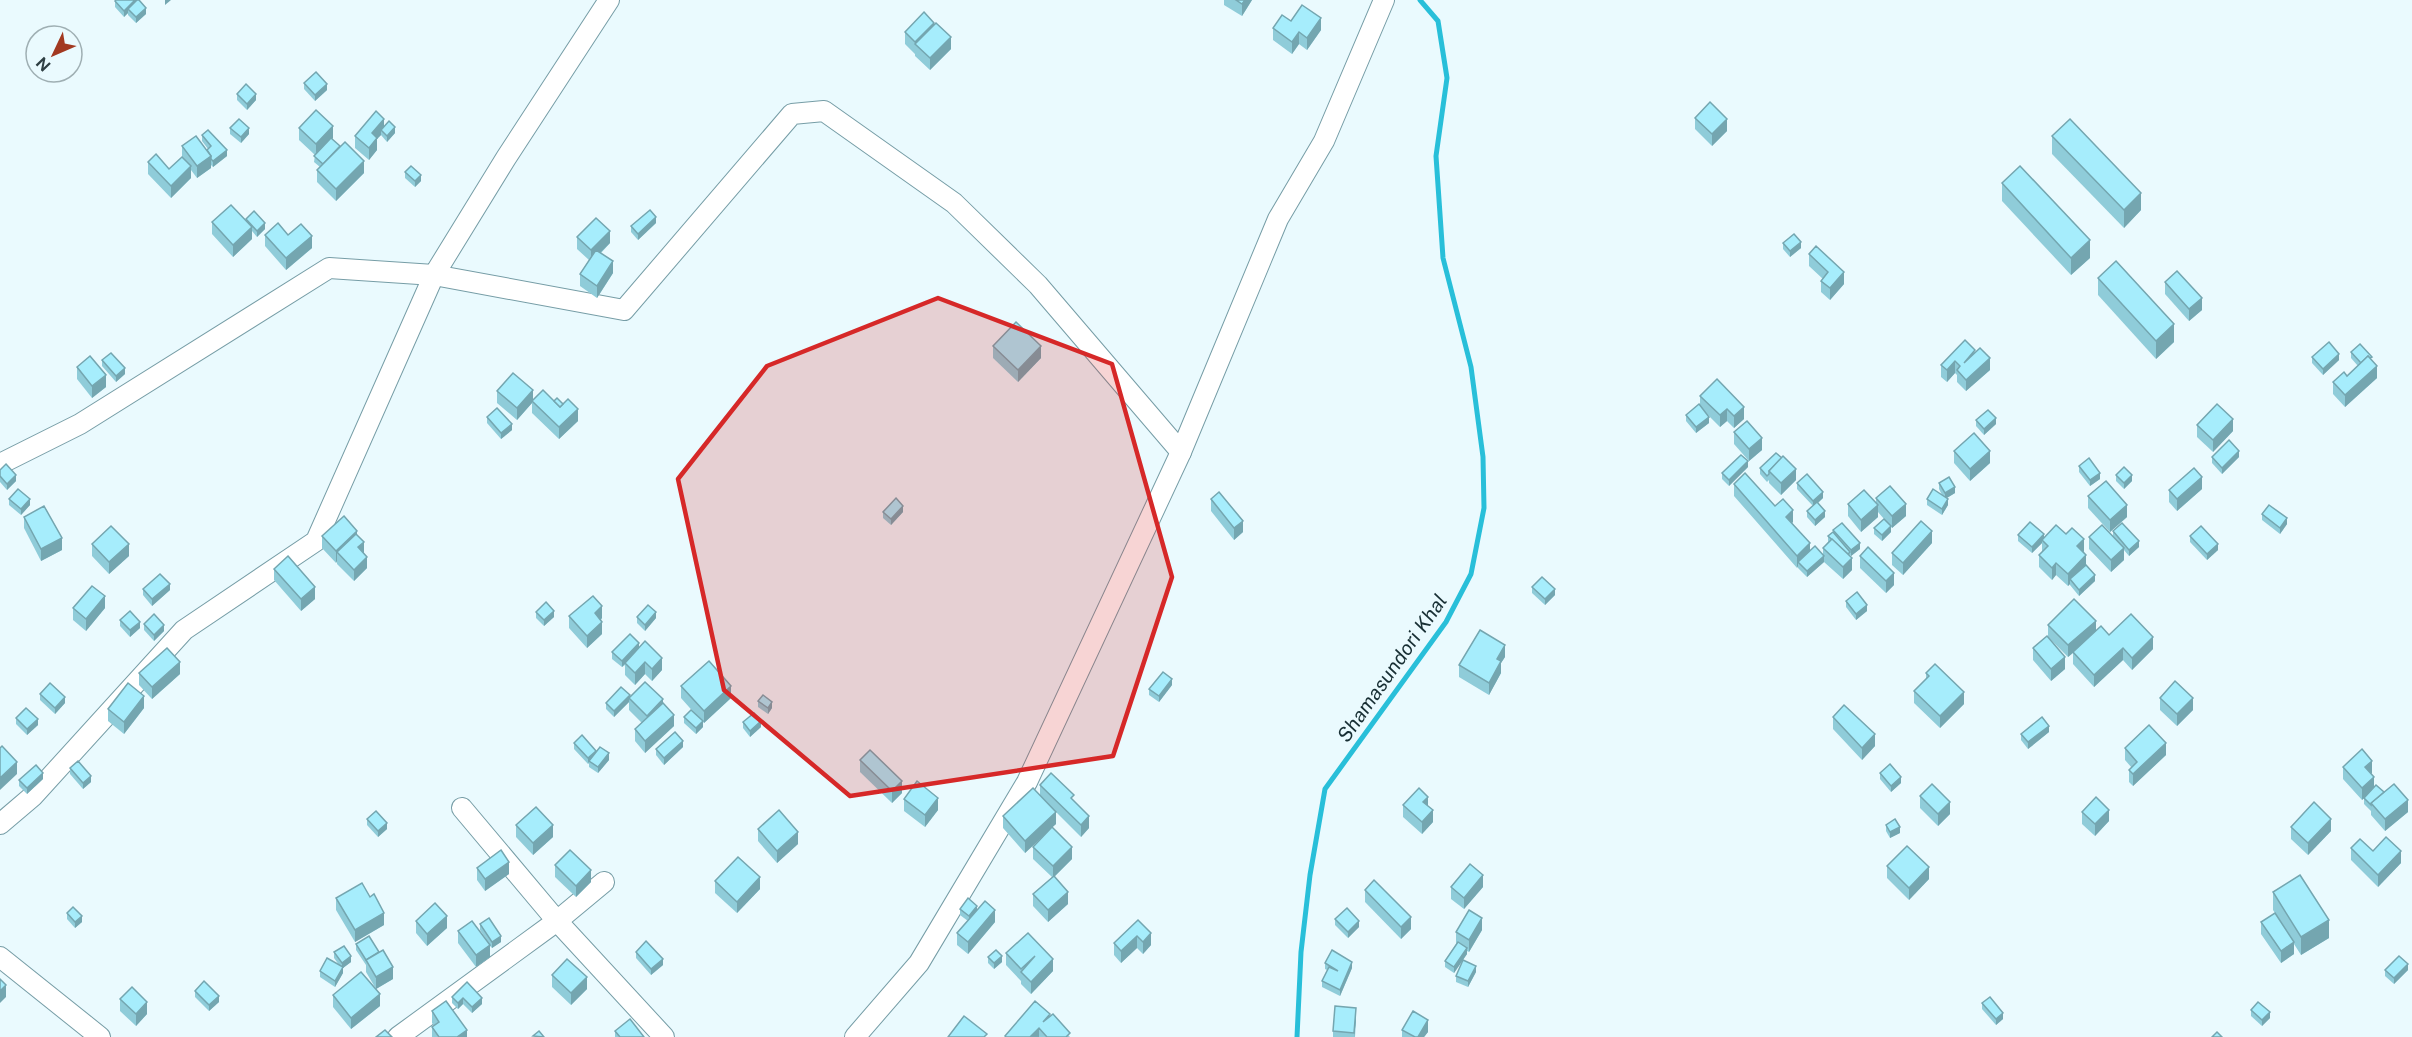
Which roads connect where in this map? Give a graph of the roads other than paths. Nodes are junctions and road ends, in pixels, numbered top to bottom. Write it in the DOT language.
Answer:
graph roads {
  1 [pos="609,0"];
  2 [pos="1384,0"];
  3 [pos="434,275"];
  4 [pos="1181,452"];
  5 [pos="0,464"];
  6 [pos="462,808"];
  7 [pos="0,824"];
  8 [pos="603,882"];
  9 [pos="557,921"];
  10 [pos="0,957"];
  11 [pos="100,1037"];
  12 [pos="398,1037"];
  13 [pos="664,1037"];
  14 [pos="855,1037"];
  1 -- 3 [label="street"];
  2 -- 4 [label="street"];
  3 -- 4 [label="street"];
  3 -- 5 [label="street"];
  3 -- 7 [label="street"];
  4 -- 14 [label="street"];
  6 -- 9 [label="street"];
  8 -- 9 [label="street"];
  9 -- 12 [label="street"];
  9 -- 13 [label="street"];
  10 -- 11 [label="street"];
}
